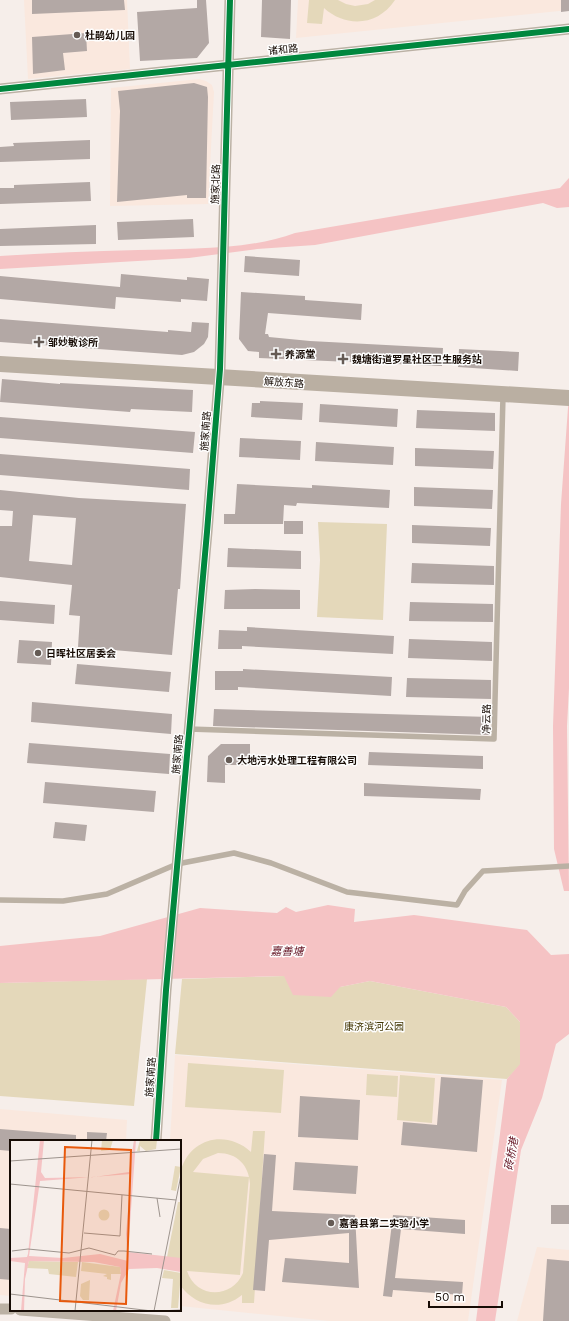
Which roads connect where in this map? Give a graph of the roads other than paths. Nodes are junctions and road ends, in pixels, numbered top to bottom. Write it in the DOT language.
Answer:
graph roads {
  1 [pos="230,0"];
  2 [pos="569,29"];
  3 [pos="228,65"];
  4 [pos="0,89"];
  5 [pos="0,355"];
  6 [pos="0,364"];
  7 [pos="219,373"];
  8 [pos="563,392"];
  9 [pos="503,394"];
  10 [pos="189,730"];
  11 [pos="177,864"];
  12 [pos="569,866"];
  13 [pos="0,900"];
  14 [pos="156,1140"];
  15 [pos="0,1308"];
  16 [pos="10,1309"];
  17 [pos="38,1311"];
  18 [pos="145,1317"];
  19 [pos="165,1321"];
  1 -- 3 [label="street, 施家北路"];
  2 -- 3 [label="street, 诸和路"];
  3 -- 4 [label="street, 诸和路"];
  3 -- 7 [label="street, 施家北路"];
  5 -- 7 [label="main road, 解放东路"];
  6 -- 7 [label="main road, 解放东路"];
  7 -- 8 [label="main road, 解放东路"];
  7 -- 9 [label="main road, 解放东路"];
  7 -- 10 [label="street, 施家南路"];
  8 -- 9 [label="main road, 解放东路"];
  9 -- 10 [label="lane, 净云路"];
  10 -- 11 [label="street, 施家南路"];
  11 -- 12 [label="lane"];
  11 -- 13 [label="lane"];
  11 -- 14 [label="street, 施家南路"];
  15 -- 16 [label="street"];
  17 -- 18 [label="street"];
  18 -- 19 [label="street"];
}
